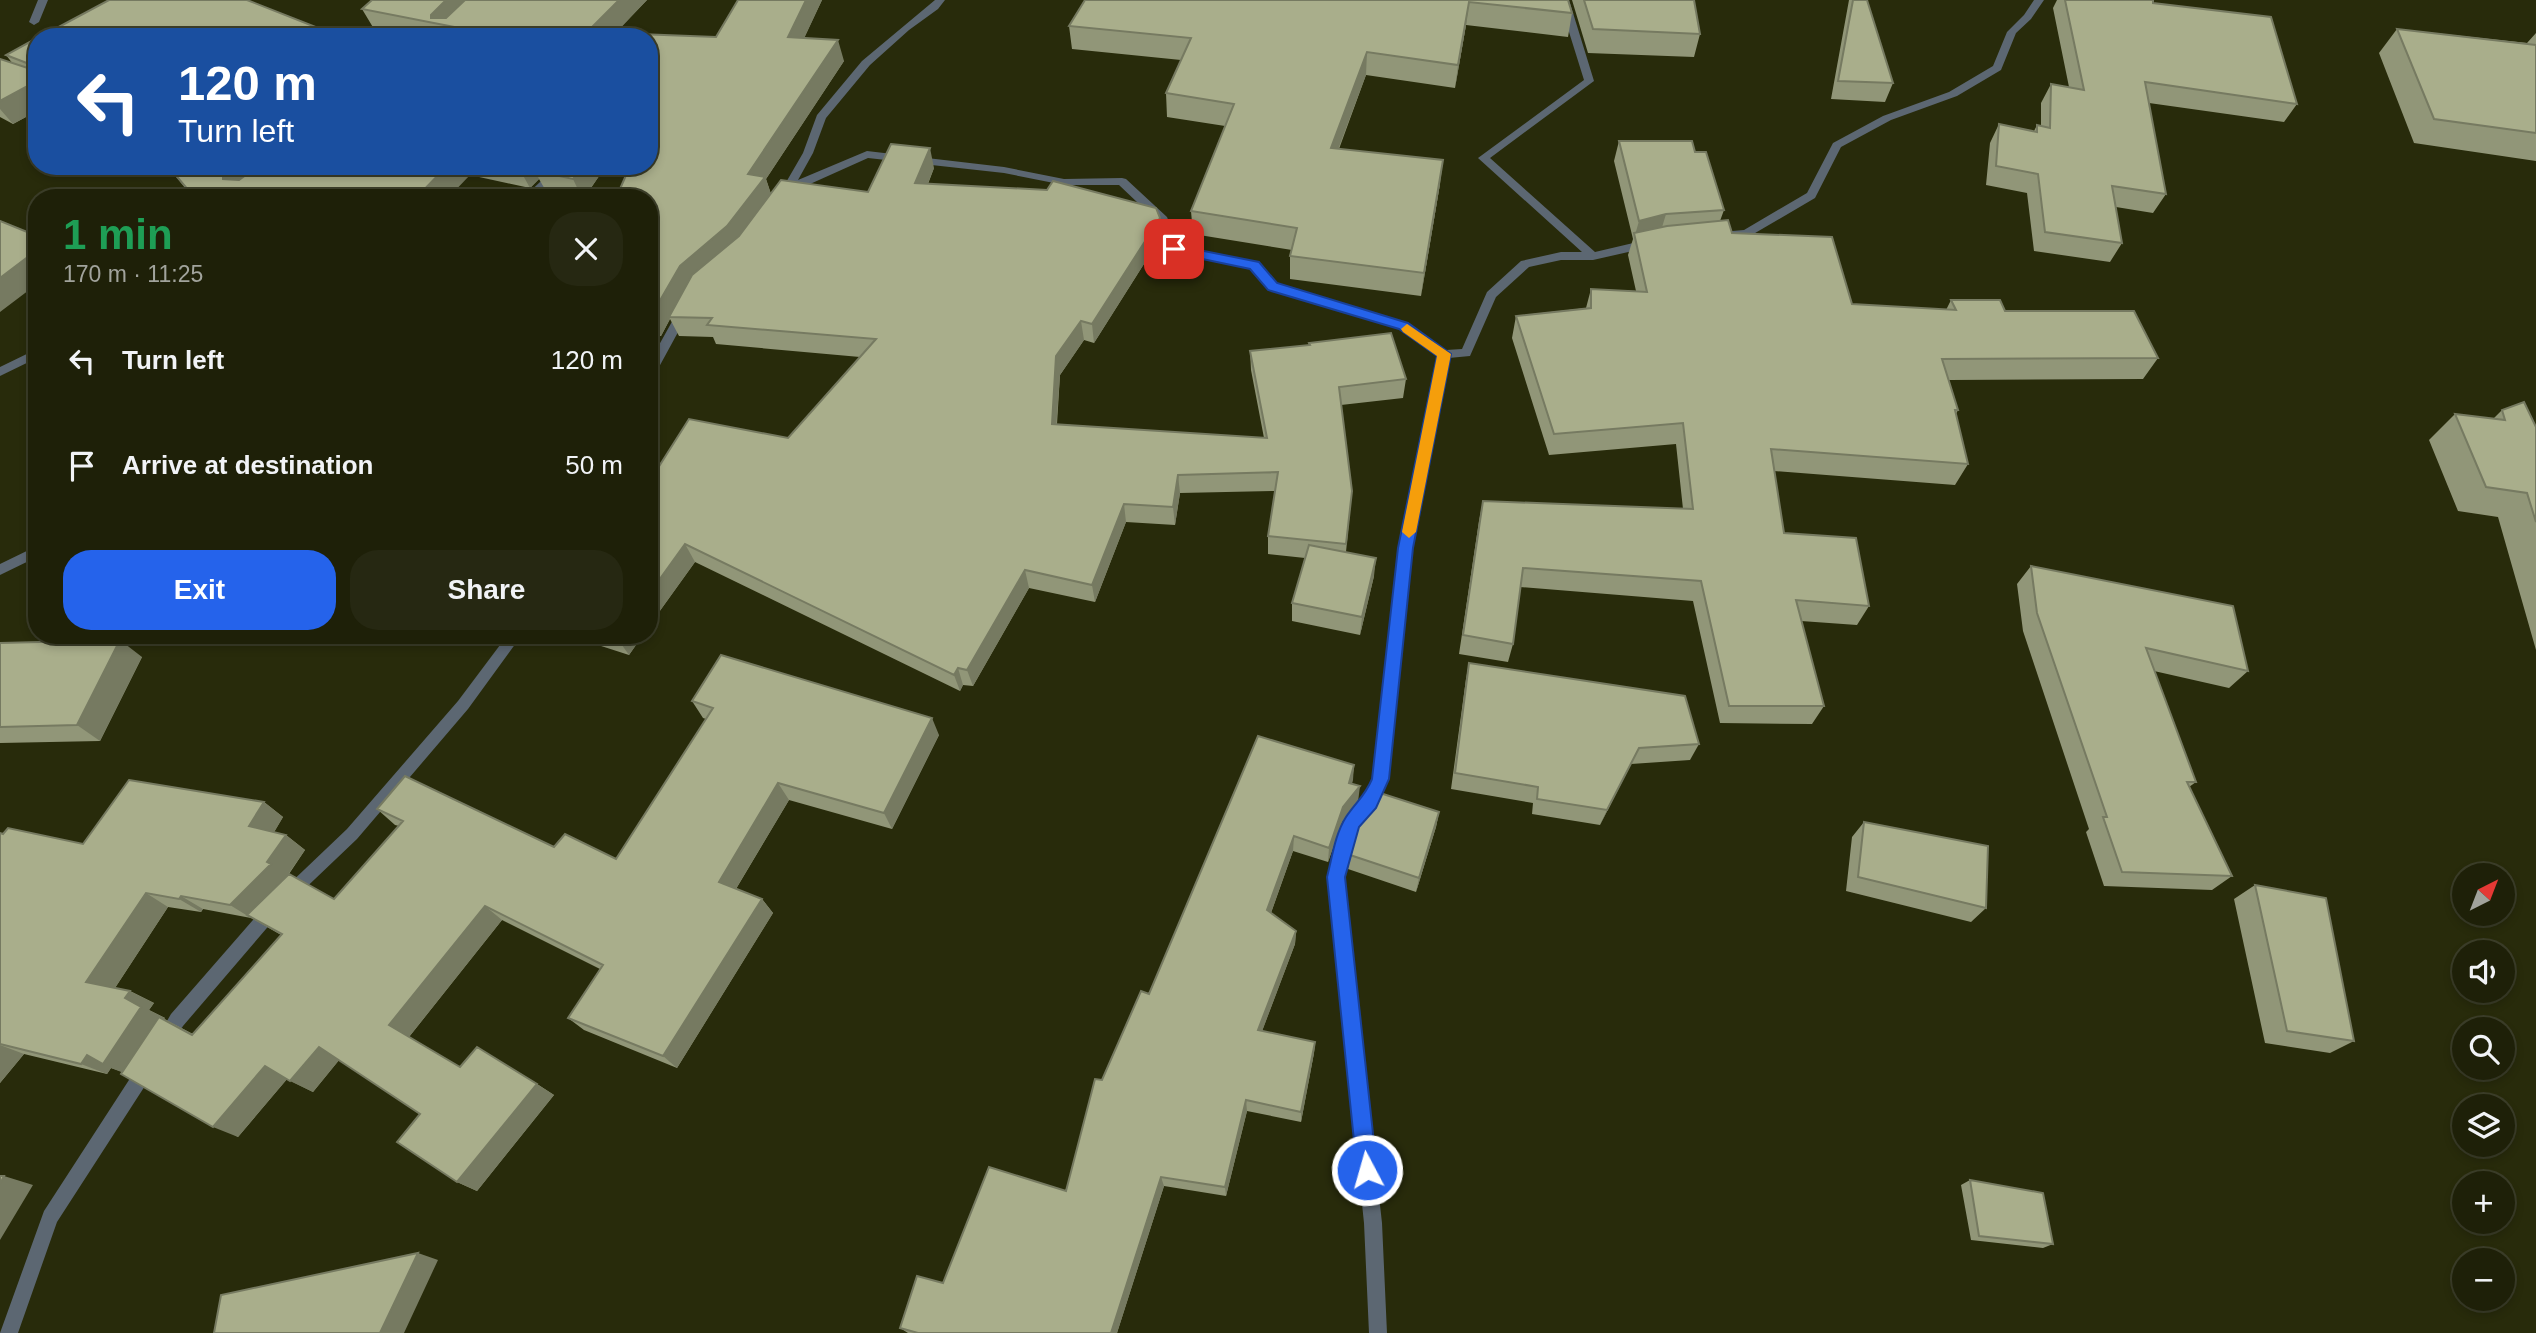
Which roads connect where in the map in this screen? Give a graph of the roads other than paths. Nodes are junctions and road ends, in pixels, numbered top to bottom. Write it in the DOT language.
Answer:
graph roads {
  1 [pos="43,0"];
  2 [pos="940,0"];
  3 [pos="1564,0"];
  4 [pos="2039,0"];
  5 [pos="34,22"];
  6 [pos="554,175"];
  7 [pos="538,189"];
  8 [pos="788,189"];
  9 [pos="780,199"];
  10 [pos="1709,237"];
  11 [pos="1660,241"];
  12 [pos="1593,256"];
  13 [pos="688,302"];
  14 [pos="1444,354"];
  15 [pos="28,358"];
  16 [pos="658,358"];
  17 [pos="0,372"];
  18 [pos="28,556"];
  19 [pos="0,570"];
  20 [pos="508,644"];
  21 [pos="9,1333"];
  22 [pos="1378,1333"];
  1 -- 5 [label="street"];
  2 -- 8 [label="street"];
  3 -- 12 [label="street"];
  4 -- 10 [label="street"];
  6 -- 7 [label="street"];
  8 -- 9 [label="street"];
  8 -- 14 [label="street"];
  11 -- 12 [label="street"];
  12 -- 14 [label="street"];
  13 -- 16 [label="street"];
  14 -- 22 [label="street"];
  15 -- 17 [label="street"];
  18 -- 19 [label="street"];
  20 -- 21 [label="street"];
}
